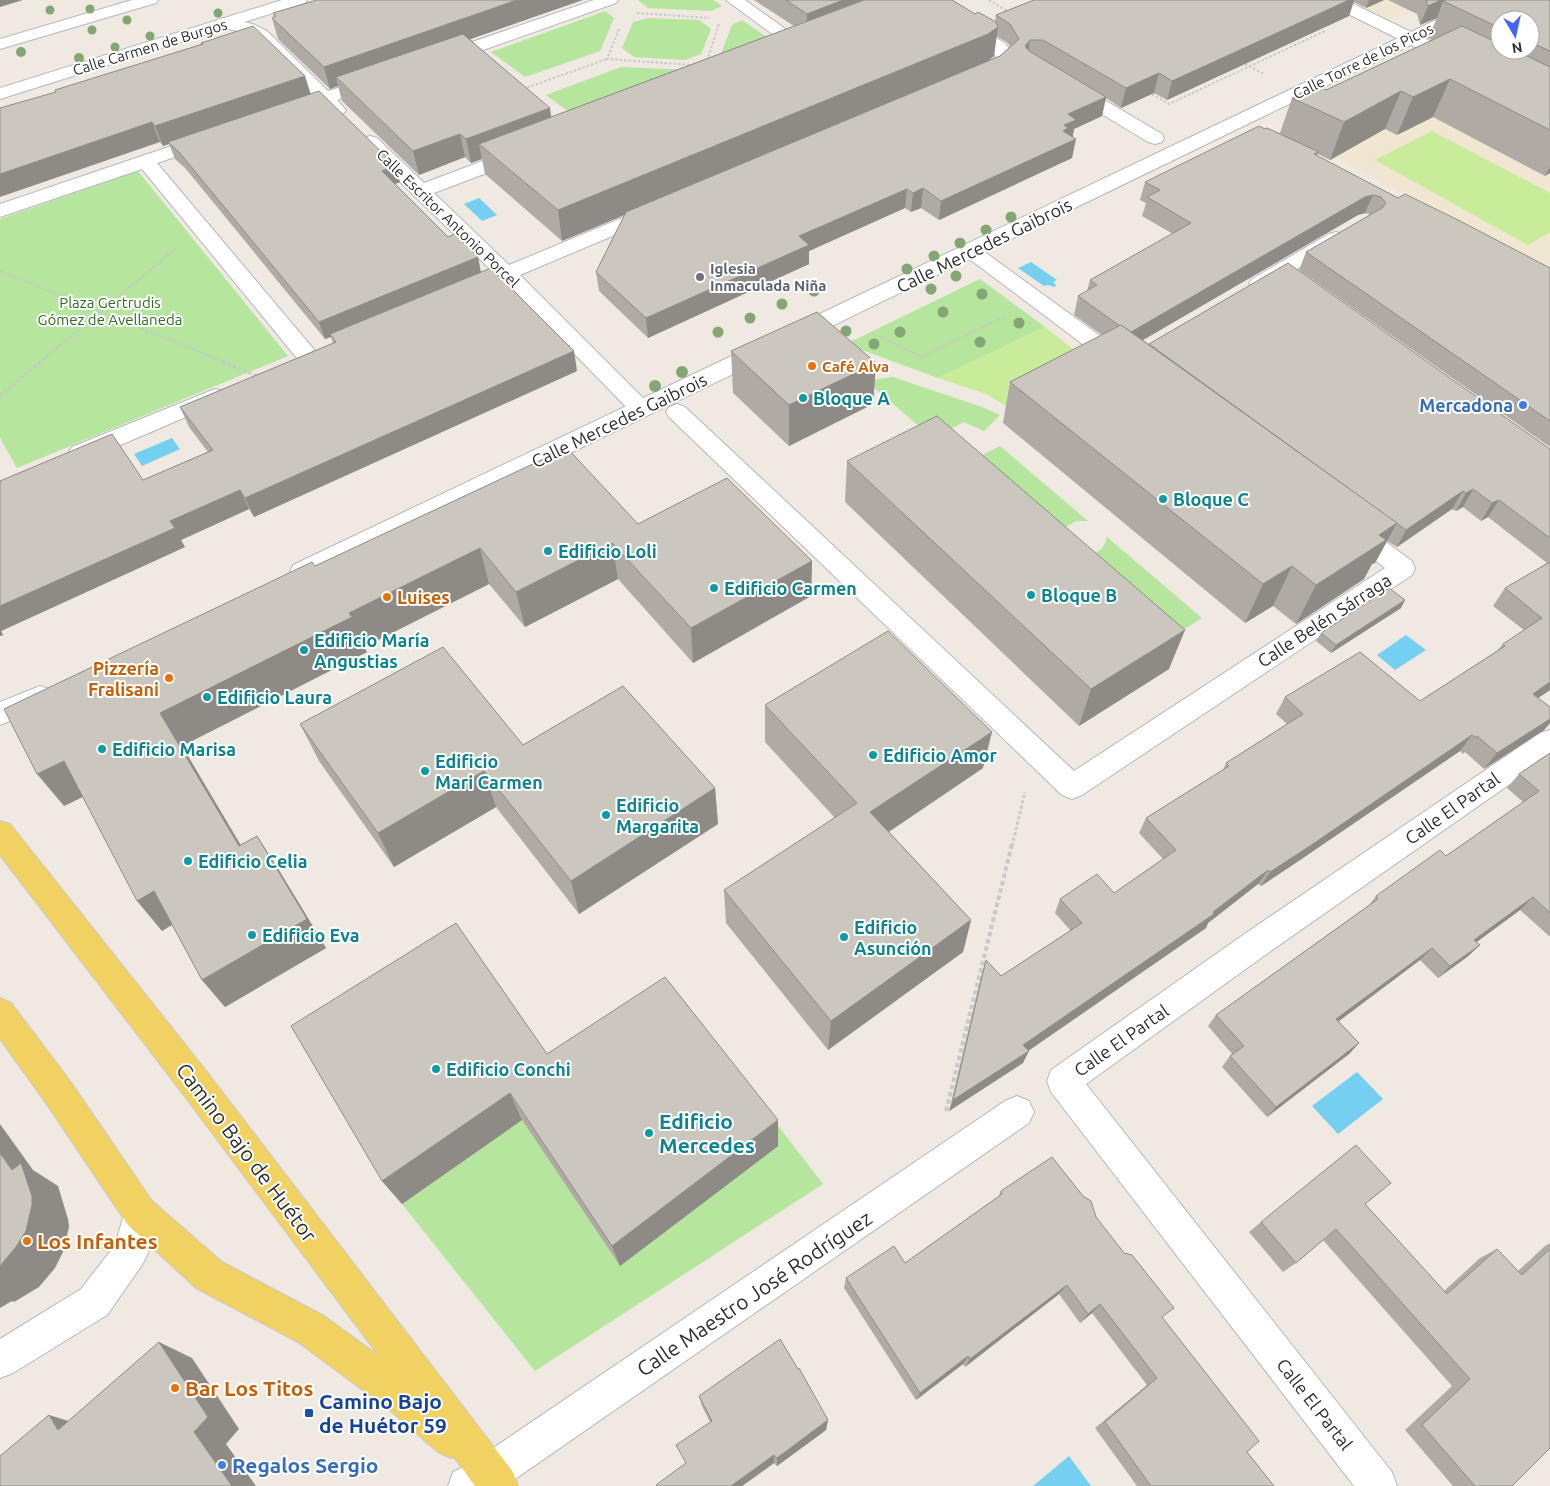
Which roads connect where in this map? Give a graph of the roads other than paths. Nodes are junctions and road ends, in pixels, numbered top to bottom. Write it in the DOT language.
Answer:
graph roads {
  1 [pos="150,0"];
  2 [pos="299,0"];
  3 [pos="610,0"];
  4 [pos="734,0"];
  5 [pos="1332,0"];
  6 [pos="1491,0"];
  7 [pos="916,2"];
  8 [pos="224,23"];
  9 [pos="1410,38"];
  10 [pos="818,39"];
  11 [pos="0,44"];
  12 [pos="800,46"];
  13 [pos="470,48"];
  14 [pos="782,52"];
  15 [pos="425,64"];
  16 [pos="1470,68"];
  17 [pos="389,76"];
  18 [pos="964,81"];
  19 [pos="1060,81"];
  20 [pos="519,90"];
  21 [pos="0,94"];
  22 [pos="326,99"];
  23 [pos="280,114"];
  24 [pos="1236,122"];
  25 [pos="226,133"];
  26 [pos="1155,138"];
  27 [pos="533,148"];
  28 [pos="146,162"];
  29 [pos="420,192"];
  30 [pos="674,204"];
  31 [pos="0,211"];
  32 [pos="1349,231"];
  33 [pos="970,251"];
  34 [pos="507,274"];
  35 [pos="1240,294"];
  36 [pos="450,298"];
  37 [pos="1133,364"];
  38 [pos="260,377"];
  39 [pos="234,388"];
  40 [pos="640,409"];
  41 [pos="677,412"];
  42 [pos="65,459"];
  43 [pos="1331,515"];
  44 [pos="282,582"];
  45 [pos="58,689"];
  46 [pos="0,714"];
  47 [pos="1550,740"];
  48 [pos="0,833"];
  49 [pos="0,1013"];
  50 [pos="1017,1112"];
  51 [pos="140,1213"];
  52 [pos="0,1360"];
  53 [pos="485,1482"];
  54 [pos="1378,1486"];
  1 -- 11 [label="street"];
  2 -- 8 [label="street, Calle Carmen de Burgos"];
  3 -- 13 [label="street"];
  4 -- 12 [label="street"];
  5 -- 9 [label="street"];
  6 -- 9 [label="street, Calle Torre de los Picos"];
  7 -- 18 [label="street"];
  8 -- 21 [label="street, Calle Carmen de Burgos"];
  8 -- 22 [label="street, Calle Escritor Antonio Porcel"];
  9 -- 16 [label="street"];
  9 -- 24 [label="street, Calle Torre de los Picos"];
  10 -- 12 [label="street"];
  12 -- 14 [label="street"];
  13 -- 15 [label="street"];
  13 -- 20 [label="street"];
  17 -- 22 [label="street"];
  19 -- 26 [label="street"];
  22 -- 23 [label="street"];
  22 -- 29 [label="street, Calle Escritor Antonio Porcel"];
  24 -- 33 [label="street, Calle Mercedes Gaibrois"];
  25 -- 28 [label="street"];
  27 -- 29 [label="street"];
  28 -- 31 [label="street"];
  28 -- 38 [label="street"];
  29 -- 34 [label="street, Calle Escritor Antonio Porcel"];
  30 -- 34 [label="street"];
  32 -- 35 [label="street"];
  33 -- 37 [label="street"];
  33 -- 40 [label="street, Calle Mercedes Gaibrois"];
  34 -- 36 [label="street"];
  34 -- 40 [label="street, Calle Escritor Antonio Porcel"];
  39 -- 42 [label="street"];
  40 -- 44 [label="street, Calle Mercedes Gaibrois"];
  41 -- 43 [label="street, Calle Belén Sárraga"];
  45 -- 46 [label="street"];
  47 -- 54 [label="street, Calle El Partal"];
  48 -- 53 [label="main road, Camino Bajo de Huétor"];
  49 -- 51 [label="main road"];
  50 -- 53 [label="street, Calle Maestro José Rodríguez"];
  51 -- 52 [label="street"];
  51 -- 53 [label="main road"];
}
